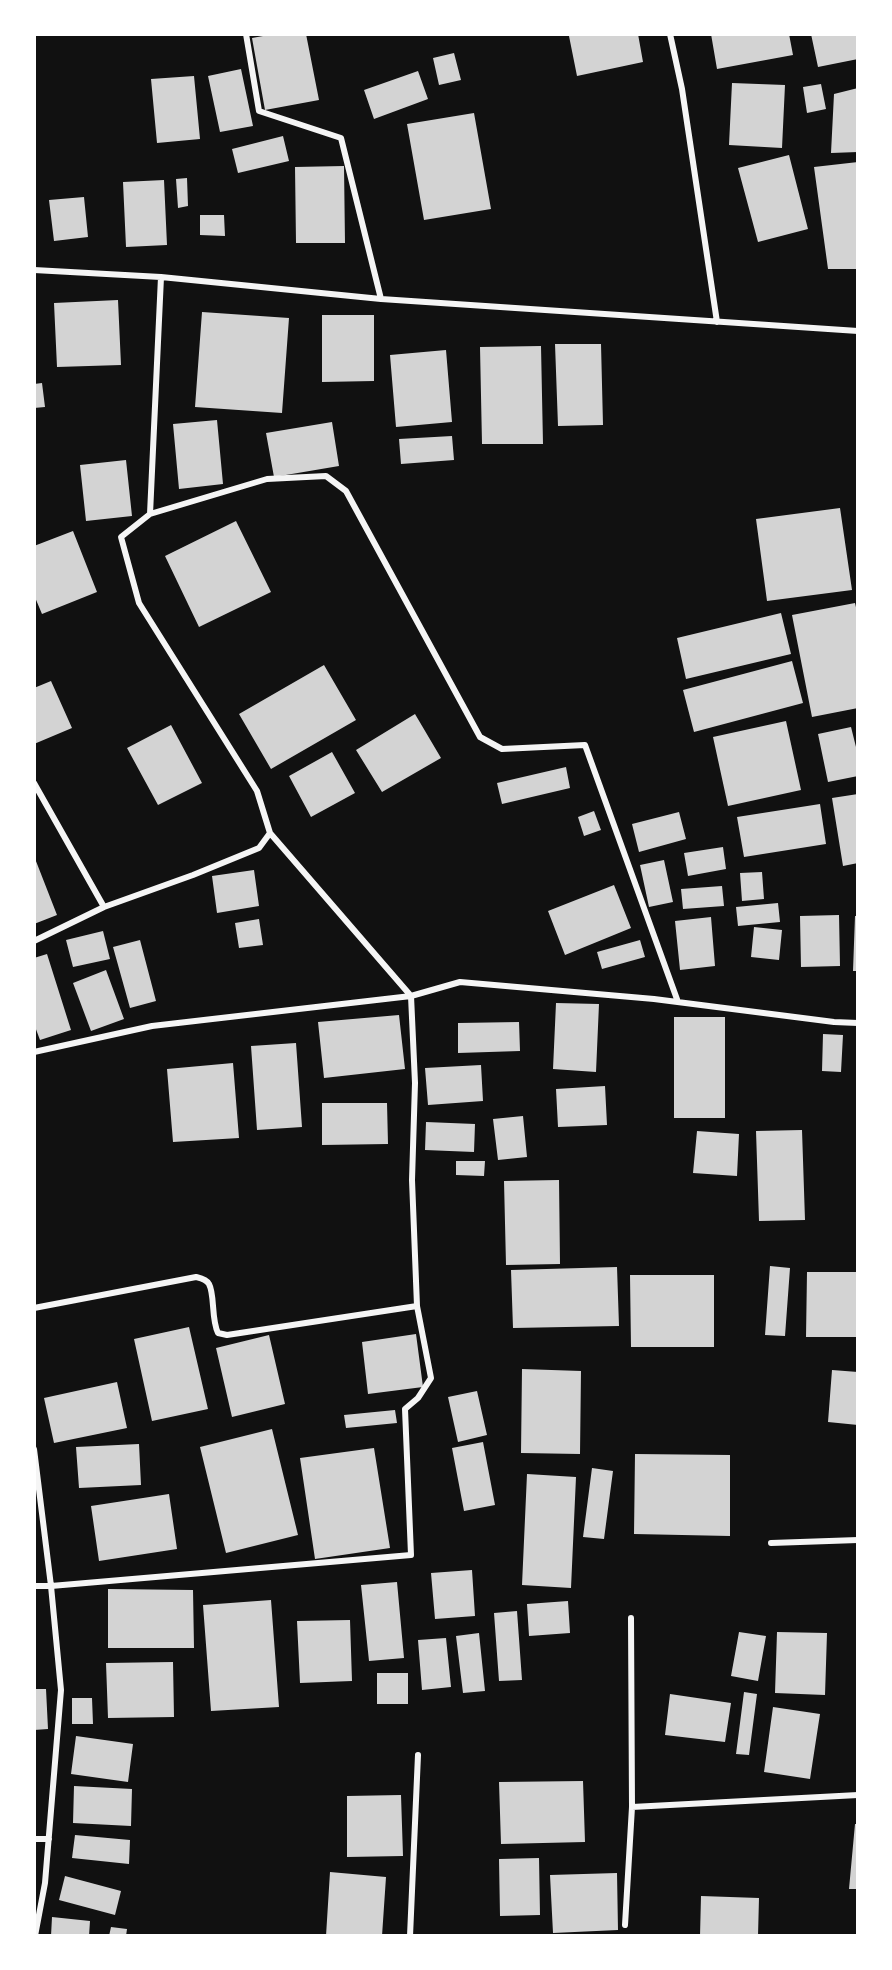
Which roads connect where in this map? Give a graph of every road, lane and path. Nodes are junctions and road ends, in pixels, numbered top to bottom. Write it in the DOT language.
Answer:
graph roads {
  1 [pos="246,34"];
  2 [pos="670,34"];
  3 [pos="34,270"];
  4 [pos="161,277"];
  5 [pos="381,299"];
  6 [pos="717,322"];
  7 [pos="858,331"];
  8 [pos="150,514"];
  9 [pos="34,783"];
  10 [pos="270,833"];
  11 [pos="104,907"];
  12 [pos="34,941"];
  13 [pos="411,996"];
  14 [pos="678,1002"];
  15 [pos="858,1023"];
  16 [pos="34,1052"];
  17 [pos="417,1306"];
  18 [pos="34,1308"];
  19 [pos="34,1449"];
  20 [pos="858,1540"];
  21 [pos="771,1543"];
  22 [pos="34,1586"];
  23 [pos="51,1586"];
  24 [pos="631,1618"];
  25 [pos="418,1755"];
  26 [pos="858,1795"];
  27 [pos="632,1807"];
  28 [pos="34,1839"];
  29 [pos="49,1839"];
  30 [pos="625,1925"];
  31 [pos="35,1935"];
  32 [pos="410,1935"];
  1 -- 5 [label="street"];
  2 -- 6 [label="street"];
  3 -- 4 [label="street"];
  4 -- 5 [label="street"];
  4 -- 8 [label="street"];
  5 -- 6 [label="street"];
  6 -- 7 [label="street"];
  8 -- 10 [label="street"];
  8 -- 14 [label="street"];
  9 -- 11 [label="street"];
  10 -- 11 [label="street"];
  10 -- 13 [label="street"];
  11 -- 12 [label="street"];
  13 -- 14 [label="street"];
  13 -- 16 [label="street"];
  13 -- 17 [label="street"];
  14 -- 15 [label="street"];
  17 -- 18 [label="street"];
  17 -- 23 [label="street"];
  19 -- 23 [label="street"];
  20 -- 21 [label="street"];
  22 -- 23 [label="street"];
  23 -- 29 [label="street"];
  24 -- 27 [label="street"];
  25 -- 32 [label="street"];
  26 -- 27 [label="street"];
  27 -- 30 [label="street"];
  28 -- 29 [label="street"];
  29 -- 31 [label="street"];
}
